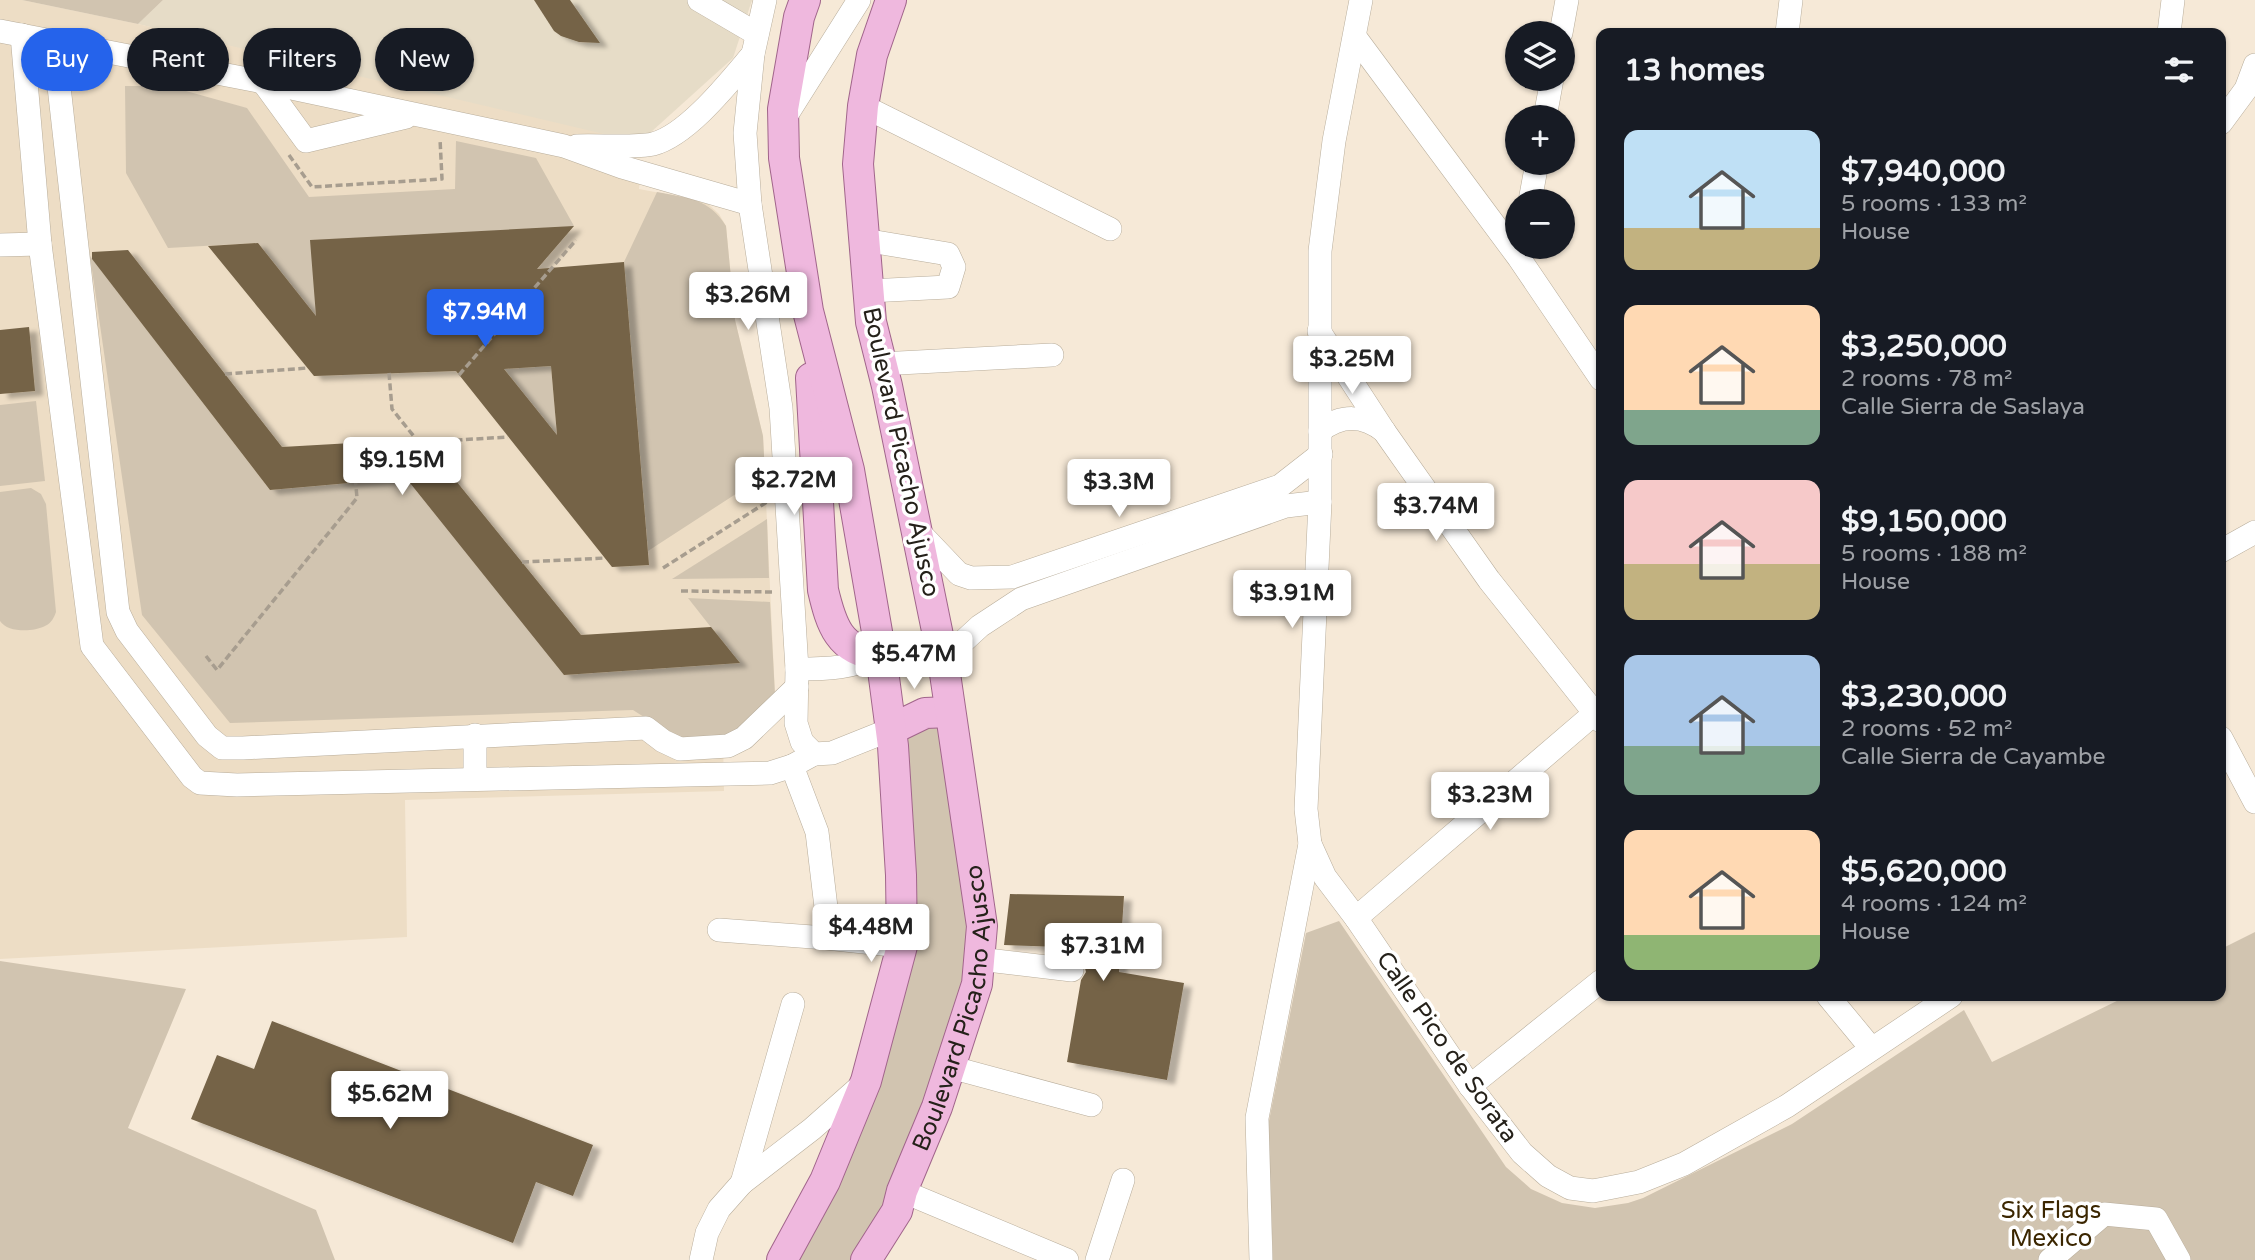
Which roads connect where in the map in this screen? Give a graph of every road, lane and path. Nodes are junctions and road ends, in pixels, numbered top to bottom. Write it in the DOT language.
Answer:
graph roads {
  1 [pos="699,0"];
  2 [pos="765,0"];
  3 [pos="805,0"];
  4 [pos="891,0"];
  5 [pos="1361,0"];
  6 [pos="1567,0"];
  7 [pos="1791,0"];
  8 [pos="2173,0"];
  9 [pos="857,1"];
  10 [pos="1563,21"];
  11 [pos="1788,28"];
  12 [pos="2170,28"];
  13 [pos="11,33"];
  14 [pos="1355,37"];
  15 [pos="755,44"];
  16 [pos="113,53"];
  17 [pos="2255,65"];
  18 [pos="243,78"];
  19 [pos="60,91"];
  20 [pos="270,91"];
  21 [pos="304,91"];
  22 [pos="863,106"];
  23 [pos="413,115"];
  24 [pos="2226,116"];
  25 [pos="783,121"];
  26 [pos="564,146"];
  27 [pos="750,204"];
  28 [pos="1110,229"];
  29 [pos="1505,232"];
  30 [pos="576,240"];
  31 [pos="864,240"];
  32 [pos="40,244"];
  33 [pos="0,245"];
  34 [pos="1524,259"];
  35 [pos="869,291"];
  36 [pos="808,311"];
  37 [pos="1319,331"];
  38 [pos="1052,355"];
  39 [pos="880,364"];
  40 [pos="307,368"];
  41 [pos="1596,371"];
  42 [pos="389,373"];
  43 [pos="225,374"];
  44 [pos="459,375"];
  45 [pos="1320,431"];
  46 [pos="1384,431"];
  47 [pos="508,436"];
  48 [pos="416,439"];
  49 [pos="424,442"];
  50 [pos="352,443"];
  51 [pos="1321,454"];
  52 [pos="772,499"];
  53 [pos="1320,502"];
  54 [pos="918,531"];
  55 [pos="2255,531"];
  56 [pos="2226,548"];
  57 [pos="605,558"];
  58 [pos="522,562"];
  59 [pos="663,568"];
  60 [pos="681,591"];
  61 [pos="776,592"];
  62 [pos="881,655"];
  63 [pos="206,656"];
  64 [pos="943,660"];
  65 [pos="797,678"];
  66 [pos="950,712"];
  67 [pos="1596,714"];
  68 [pos="1596,719"];
  69 [pos="892,729"];
  70 [pos="475,735"];
  71 [pos="744,738"];
  72 [pos="2226,748"];
  73 [pos="814,754"];
  74 [pos="792,766"];
  75 [pos="756,773"];
  76 [pos="475,779"];
  77 [pos="2255,803"];
  78 [pos="1310,844"];
  79 [pos="1356,918"];
  80 [pos="719,930"];
  81 [pos="826,938"];
  82 [pos="902,946"];
  83 [pos="979,959"];
  84 [pos="1072,970"];
  85 [pos="1596,985"];
  86 [pos="1832,1001"];
  87 [pos="1943,1001"];
  88 [pos="793,1004"];
  89 [pos="1871,1048"];
  90 [pos="950,1067"];
  91 [pos="866,1081"];
  92 [pos="1470,1086"];
  93 [pos="1091,1105"];
  94 [pos="1123,1180"];
  95 [pos="742,1183"];
  96 [pos="902,1191"];
  97 [pos="701,1260"];
  98 [pos="782,1260"];
  99 [pos="866,1260"];
  100 [pos="1067,1260"];
  101 [pos="1097,1260"];
  102 [pos="1261,1260"];
  103 [pos="2050,1260"];
  104 [pos="2179,1260"];
  1 -- 15 [label="street"];
  2 -- 15 [label="street"];
  3 -- 25 [label="main road, Boulevard Picacho Ajusco"];
  4 -- 22 [label="main road, Boulevard Picacho Ajusco"];
  5 -- 14 [label="street, Calle Pico de Sorata"];
  6 -- 10 [label="street"];
  7 -- 11 [label="street"];
  8 -- 12 [label="street"];
  9 -- 25 [label="street"];
  13 -- 32 [label="street"];
  14 -- 29 [label="street"];
  14 -- 37 [label="street, Calle Pico de Sorata"];
  15 -- 26 [label="street"];
  15 -- 27 [label="street"];
  16 -- 18 [label="street"];
  17 -- 24 [label="street"];
  19 -- 70 [label="street"];
  20 -- 23 [label="street"];
  21 -- 23 [label="street"];
  22 -- 28 [label="street"];
  22 -- 31 [label="main road, Boulevard Picacho Ajusco"];
  23 -- 26 [label="street"];
  25 -- 36 [label="main road, Boulevard Picacho Ajusco"];
  26 -- 27 [label="street"];
  27 -- 65 [label="street"];
  30 -- 44 [label="path"];
  31 -- 35 [label="main road, Boulevard Picacho Ajusco"];
  31 -- 35 [label="street"];
  32 -- 33 [label="street"];
  32 -- 76 [label="street"];
  34 -- 41 [label="street"];
  35 -- 39 [label="main road, Boulevard Picacho Ajusco"];
  36 -- 62 [label="main road, Boulevard Picacho Ajusco"];
  36 -- 62 [label="main road"];
  37 -- 45 [label="street, Calle Pico de Sorata"];
  37 -- 46 [label="street"];
  38 -- 39 [label="street"];
  39 -- 54 [label="main road, Boulevard Picacho Ajusco"];
  40 -- 43 [label="path"];
  42 -- 48 [label="path"];
  45 -- 46 [label="street"];
  45 -- 51 [label="street, Calle Pico de Sorata"];
  46 -- 67 [label="street"];
  47 -- 49 [label="path"];
  50 -- 63 [label="path"];
  51 -- 53 [label="street, Calle Pico de Sorata"];
  51 -- 54 [label="street"];
  52 -- 59 [label="path"];
  53 -- 64 [label="street"];
  53 -- 78 [label="street, Calle Pico de Sorata"];
  54 -- 64 [label="main road, Boulevard Picacho Ajusco"];
  55 -- 56 [label="street"];
  57 -- 58 [label="path"];
  60 -- 61 [label="path"];
  62 -- 64 [label="main road"];
  62 -- 65 [label="street"];
  62 -- 69 [label="main road, Boulevard Picacho Ajusco"];
  64 -- 66 [label="main road, Boulevard Picacho Ajusco"];
  65 -- 71 [label="street"];
  65 -- 73 [label="street"];
  66 -- 69 [label="main road"];
  66 -- 83 [label="main road, Boulevard Picacho Ajusco"];
  68 -- 79 [label="street"];
  69 -- 73 [label="street"];
  69 -- 82 [label="main road, Boulevard Picacho Ajusco"];
  70 -- 71 [label="street"];
  70 -- 76 [label="street"];
  71 -- 75 [label="street"];
  72 -- 77 [label="street"];
  73 -- 74 [label="street"];
  74 -- 75 [label="street"];
  74 -- 81 [label="street"];
  75 -- 76 [label="street"];
  78 -- 79 [label="street, Calle Pico de Sorata"];
  78 -- 102 [label="street, Calle Pico de Sorata"];
  79 -- 92 [label="street, Calle Pico de Sorata"];
  80 -- 81 [label="street"];
  81 -- 82 [label="street"];
  82 -- 91 [label="main road, Boulevard Picacho Ajusco"];
  83 -- 84 [label="street"];
  83 -- 90 [label="main road, Boulevard Picacho Ajusco"];
  85 -- 92 [label="street"];
  86 -- 89 [label="street"];
  87 -- 89 [label="street, Calle Pico de Sorata"];
  88 -- 95 [label="street"];
  89 -- 92 [label="street, Calle Pico de Sorata"];
  90 -- 93 [label="street"];
  90 -- 96 [label="main road, Boulevard Picacho Ajusco"];
  91 -- 95 [label="street"];
  91 -- 98 [label="main road, Boulevard Picacho Ajusco"];
  94 -- 101 [label="street"];
  95 -- 97 [label="street"];
  96 -- 99 [label="main road, Boulevard Picacho Ajusco"];
  96 -- 100 [label="street"];
  103 -- 104 [label="street"];
}
